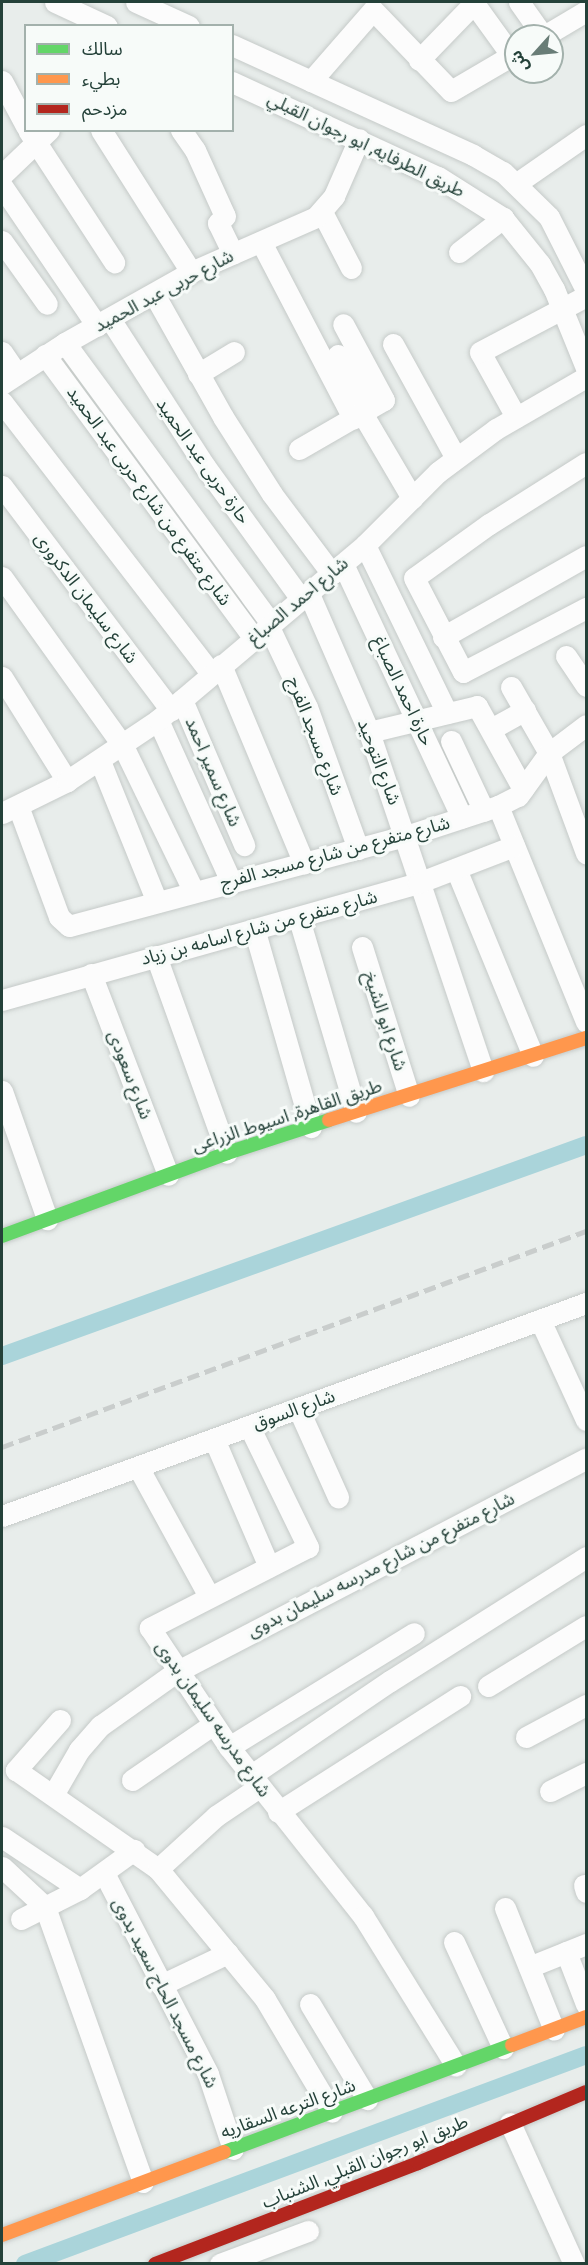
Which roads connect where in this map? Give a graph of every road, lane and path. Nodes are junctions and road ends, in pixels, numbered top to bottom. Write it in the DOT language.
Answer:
graph roads {
  1 [pos="55,2"];
  2 [pos="139,2"];
  3 [pos="474,2"];
  4 [pos="519,2"];
  5 [pos="586,10"];
  6 [pos="103,24"];
  7 [pos="185,24"];
  8 [pos="535,24"];
  9 [pos="563,24"];
  10 [pos="504,41"];
  11 [pos="234,46"];
  12 [pos="419,60"];
  13 [pos="504,60"];
  14 [pos="2,81"];
  15 [pos="311,81"];
  16 [pos="234,83"];
  17 [pos="24,117"];
  18 [pos="102,132"];
  19 [pos="182,132"];
  20 [pos="34,133"];
  21 [pos="586,135"];
  22 [pos="359,139"];
  23 [pos="2,175"];
  24 [pos="517,183"];
  25 [pos="2,186"];
  26 [pos="322,212"];
  27 [pos="503,218"];
  28 [pos="2,241"];
  29 [pos="261,242"];
  30 [pos="459,252"];
  31 [pos="233,254"];
  32 [pos="114,262"];
  33 [pos="351,268"];
  34 [pos="191,272"];
  35 [pos="585,285"];
  36 [pos="154,294"];
  37 [pos="47,304"];
  38 [pos="562,309"];
  39 [pos="103,322"];
  40 [pos="343,324"];
  41 [pos="64,343"];
  42 [pos="393,344"];
  43 [pos="2,352"];
  44 [pos="234,352"];
  45 [pos="45,355"];
  46 [pos="338,355"];
  47 [pos="586,368"];
  48 [pos="198,375"];
  49 [pos="586,377"];
  50 [pos="9,379"];
  51 [pos="2,402"];
  52 [pos="361,413"];
  53 [pos="516,417"];
  54 [pos="298,449"];
  55 [pos="456,458"];
  56 [pos="586,464"];
  57 [pos="2,486"];
  58 [pos="412,498"];
  59 [pos="365,545"];
  60 [pos="586,556"];
  61 [pos="338,569"];
  62 [pos="2,577"];
  63 [pos="305,596"];
  64 [pos="586,608"];
  65 [pos="264,628"];
  66 [pos="443,637"];
  67 [pos="566,656"];
  68 [pos="216,669"];
  69 [pos="2,677"];
  70 [pos="586,686"];
  71 [pos="511,687"];
  72 [pos="170,710"];
  73 [pos="525,710"];
  74 [pos="447,713"];
  75 [pos="417,721"];
  76 [pos="586,725"];
  77 [pos="491,729"];
  78 [pos="369,732"];
  79 [pos="451,741"];
  80 [pos="123,746"];
  81 [pos="549,753"];
  82 [pos="100,761"];
  83 [pos="67,781"];
  84 [pos="523,789"];
  85 [pos="10,809"];
  86 [pos="491,809"];
  87 [pos="462,818"];
  88 [pos="406,836"];
  89 [pos="244,845"];
  90 [pos="514,846"];
  91 [pos="358,849"];
  92 [pos="586,853"];
  93 [pos="304,863"];
  94 [pos="456,869"];
  95 [pos="231,882"];
  96 [pos="418,884"];
  97 [pos="194,892"];
  98 [pos="157,902"];
  99 [pos="299,919"];
  100 [pos="255,932"];
  101 [pos="362,947"];
  102 [pos="156,956"];
  103 [pos="91,974"];
  104 [pos="2,1000"];
  105 [pos="586,1022"];
  106 [pos="586,1038"];
  107 [pos="533,1056"];
  108 [pos="496,1071"];
  109 [pos="2,1091"];
  110 [pos="409,1096"];
  111 [pos="356,1112"];
  112 [pos="311,1127"];
  113 [pos="227,1153"];
  114 [pos="168,1175"];
  115 [pos="46,1219"];
  116 [pos="2,1236"];
  117 [pos="586,1303"];
  118 [pos="540,1320"];
  119 [pos="577,1375"];
  120 [pos="298,1408"];
  121 [pos="586,1420"];
  122 [pos="249,1426"];
  123 [pos="214,1439"];
  124 [pos="586,1459"];
  125 [pos="138,1467"];
  126 [pos="338,1497"];
  127 [pos="2,1516"];
  128 [pos="586,1557"];
  129 [pos="269,1567"];
  130 [pos="209,1596"];
  131 [pos="586,1626"];
  132 [pos="414,1633"];
  133 [pos="176,1672"];
  134 [pos="488,1686"];
  135 [pos="460,1696"];
  136 [pos="586,1705"];
  137 [pos="60,1720"];
  138 [pos="212,1725"];
  139 [pos="526,1737"];
  140 [pos="229,1748"];
  141 [pos="586,1773"];
  142 [pos="132,1780"];
  143 [pos="255,1782"];
  144 [pos="550,1791"];
  145 [pos="53,1795"];
  146 [pos="278,1812"];
  147 [pos="3,1841"];
  148 [pos="134,1850"];
  149 [pos="2,1867"];
  150 [pos="158,1869"];
  151 [pos="104,1873"];
  152 [pos="80,1889"];
  153 [pos="45,1907"];
  154 [pos="506,1908"];
  155 [pos="21,1919"];
  156 [pos="454,1942"];
  157 [pos="586,1944"];
  158 [pos="566,1952"];
  159 [pos="228,1953"];
  160 [pos="529,1966"];
  161 [pos="161,1985"];
  162 [pos="310,2004"];
  163 [pos="586,2004"];
  164 [pos="586,2018"];
  165 [pos="554,2030"];
  166 [pos="503,2048"];
  167 [pos="456,2066"];
  168 [pos="586,2092"];
  169 [pos="367,2099"];
  170 [pos="332,2112"];
  171 [pos="510,2123"];
  172 [pos="234,2149"];
  173 [pos="143,2182"];
  174 [pos="299,2209"];
  175 [pos="308,2231"];
  176 [pos="2,2235"];
  177 [pos="155,2264"];
  178 [pos="220,2264"];
  179 [pos="574,2264"];
  1 -- 6 [label="street"];
  2 -- 7 [label="street"];
  3 -- 10 [label="street"];
  3 -- 12 [label="street"];
  4 -- 8 [label="street"];
  5 -- 9 [label="street"];
  11 -- 15 [label="street, طريق الطرفايه, ابو رجوان القبلي"];
  12 -- 13 [label="street"];
  12 -- 15 [label="street"];
  14 -- 17 [label="street"];
  15 -- 24 [label="street, طريق الطرفايه, ابو رجوان القبلي"];
  16 -- 22 [label="street, طريق الطرفايه, ابو رجوان القبلي"];
  18 -- 34 [label="street"];
  19 -- 31 [label="street"];
  20 -- 23 [label="street"];
  20 -- 32 [label="street"];
  21 -- 24 [label="street"];
  22 -- 26 [label="street"];
  22 -- 27 [label="street, طريق الطرفايه, ابو رجوان القبلي"];
  24 -- 35 [label="street, طريق الطرفايه, ابو رجوان القبلي"];
  25 -- 39 [label="street, حارة حربى عبد الحميد"];
  26 -- 29 [label="street, شارع حربى عبد الحميد"];
  26 -- 33 [label="street"];
  27 -- 30 [label="street"];
  27 -- 38 [label="street, طريق الطرفايه, ابو رجوان القبلي"];
  28 -- 37 [label="street"];
  29 -- 31 [label="street, شارع حربى عبد الحميد"];
  29 -- 52 [label="street"];
  31 -- 34 [label="street, شارع حربى عبد الحميد"];
  34 -- 36 [label="street, شارع حربى عبد الحميد"];
  35 -- 38 [label="street"];
  36 -- 39 [label="street, شارع حربى عبد الحميد"];
  36 -- 48 [label="street, حارة احمد الصباغ"];
  38 -- 47 [label="street, طريق الطرفايه, ابو رجوان القبلي"];
  38 -- 53 [label="street"];
  39 -- 41 [label="street, شارع حربى عبد الحميد"];
  39 -- 63 [label="street, حارة حربى عبد الحميد"];
  40 -- 52 [label="street"];
  41 -- 45 [label="street, شارع حربى عبد الحميد"];
  41 -- 65 [label="street"];
  42 -- 55 [label="street"];
  43 -- 50 [label="street"];
  44 -- 48 [label="street"];
  45 -- 50 [label="street, شارع حربى عبد الحميد"];
  45 -- 65 [label="street, شارع متفرع من شارع حربى عبد الحميد"];
  46 -- 52 [label="street"];
  48 -- 61 [label="street, حارة احمد الصباغ"];
  49 -- 53 [label="street, شارع احمد الصباغ"];
  51 -- 68 [label="street"];
  52 -- 54 [label="street"];
  52 -- 58 [label="street"];
  53 -- 55 [label="street, شارع احمد الصباغ"];
  55 -- 58 [label="street, شارع احمد الصباغ"];
  56 -- 66 [label="street"];
  57 -- 72 [label="street, شارع سليمان الدكرورى"];
  58 -- 59 [label="street, شارع احمد الصباغ"];
  59 -- 61 [label="street, شارع احمد الصباغ"];
  59 -- 74 [label="street"];
  60 -- 66 [label="street"];
  61 -- 63 [label="street, شارع احمد الصباغ"];
  61 -- 75 [label="street, حارة احمد الصباغ"];
  62 -- 80 [label="street"];
  63 -- 65 [label="street, شارع احمد الصباغ"];
  63 -- 78 [label="street, شارع التوحيد"];
  64 -- 66 [label="street"];
  65 -- 68 [label="street, شارع احمد الصباغ"];
  65 -- 91 [label="street, شارع مسجد الفرج"];
  67 -- 70 [label="street"];
  68 -- 72 [label="street, شارع احمد الصباغ"];
  68 -- 93 [label="street"];
  69 -- 83 [label="street"];
  71 -- 73 [label="street"];
  72 -- 80 [label="street, شارع احمد الصباغ"];
  72 -- 89 [label="street, شارع سمير احمد"];
  72 -- 95 [label="street"];
  73 -- 77 [label="street"];
  73 -- 81 [label="street"];
  74 -- 75 [label="street"];
  74 -- 77 [label="street"];
  75 -- 78 [label="street"];
  75 -- 87 [label="street, حارة احمد الصباغ"];
  76 -- 81 [label="street, شارع متفرع من شارع مسجد الفرج"];
  77 -- 84 [label="street"];
  78 -- 88 [label="street, شارع التوحيد"];
  79 -- 86 [label="street"];
  80 -- 82 [label="street, شارع احمد الصباغ"];
  80 -- 97 [label="street"];
  81 -- 84 [label="street, شارع متفرع من شارع مسجد الفرج"];
  81 -- 92 [label="street"];
  82 -- 83 [label="street, شارع احمد الصباغ"];
  82 -- 98 [label="street"];
  83 -- 85 [label="street, شارع احمد الصباغ"];
  84 -- 86 [label="street, شارع متفرع من شارع مسجد الفرج"];
  85 -- 98 [label="street, شارع متفرع من شارع مسجد الفرج"];
  86 -- 87 [label="street, شارع متفرع من شارع مسجد الفرج"];
  86 -- 90 [label="street"];
  87 -- 88 [label="street, شارع متفرع من شارع مسجد الفرج"];
  88 -- 91 [label="street, شارع متفرع من شارع مسجد الفرج"];
  88 -- 96 [label="street, شارع التوحيد"];
  90 -- 94 [label="street, شارع متفرع من شارع اسامه بن زياد"];
  90 -- 105 [label="street"];
  91 -- 93 [label="street, شارع متفرع من شارع مسجد الفرج"];
  93 -- 95 [label="street, شارع متفرع من شارع مسجد الفرج"];
  94 -- 96 [label="street, شارع متفرع من شارع اسامه بن زياد"];
  94 -- 107 [label="street"];
  95 -- 97 [label="street, شارع متفرع من شارع مسجد الفرج"];
  96 -- 99 [label="street, شارع متفرع من شارع اسامه بن زياد"];
  96 -- 108 [label="street, شارع التوحيد"];
  97 -- 98 [label="street, شارع متفرع من شارع مسجد الفرج"];
  99 -- 100 [label="street, شارع متفرع من شارع اسامه بن زياد"];
  99 -- 111 [label="street"];
  100 -- 102 [label="street, شارع متفرع من شارع اسامه بن زياد"];
  100 -- 112 [label="street"];
  101 -- 110 [label="street, شارع ابو الشيخ"];
  102 -- 103 [label="street, شارع متفرع من شارع اسامه بن زياد"];
  102 -- 113 [label="street"];
  103 -- 104 [label="street, شارع متفرع من شارع اسامه بن زياد"];
  103 -- 114 [label="street, شارع سعودى"];
  106 -- 107 [label="main road, طريق القاهرة, اسيوط الزراعى"];
  107 -- 108 [label="main road, طريق القاهرة, اسيوط الزراعى"];
  108 -- 110 [label="main road, طريق القاهرة, اسيوط الزراعى"];
  109 -- 115 [label="street"];
  110 -- 111 [label="main road, طريق القاهرة, اسيوط الزراعى"];
  111 -- 112 [label="main road, طريق القاهرة, اسيوط الزراعى"];
  112 -- 113 [label="main road, طريق القاهرة, اسيوط الزراعى"];
  113 -- 114 [label="main road, طريق القاهرة, اسيوط الزراعى"];
  114 -- 115 [label="main road, طريق القاهرة, اسيوط الزراعى"];
  115 -- 116 [label="main road, طريق القاهرة, اسيوط الزراعى"];
  117 -- 118 [label="street, شارع السوق"];
  118 -- 119 [label="street"];
  118 -- 120 [label="street, شارع السوق"];
  119 -- 121 [label="street"];
  120 -- 122 [label="street, شارع السوق"];
  120 -- 126 [label="street"];
  122 -- 123 [label="street, شارع السوق"];
  122 -- 129 [label="street, شارع مدرسه سليمان بدوى"];
  123 -- 125 [label="street, شارع السوق"];
  123 -- 129 [label="street"];
  124 -- 133 [label="street, شارع متفرع من شارع مدرسه سليمان بدوى"];
  125 -- 127 [label="street, شارع السوق"];
  125 -- 130 [label="street"];
  128 -- 143 [label="street"];
  129 -- 130 [label="street, شارع مدرسه سليمان بدوى"];
  130 -- 133 [label="street, شارع مدرسه سليمان بدوى"];
  131 -- 134 [label="street"];
  132 -- 140 [label="street"];
  133 -- 138 [label="street, شارع مدرسه سليمان بدوى"];
  133 -- 145 [label="street, شارع متفرع من شارع مدرسه سليمان بدوى"];
  135 -- 146 [label="street"];
  136 -- 139 [label="street"];
  137 -- 145 [label="street"];
  138 -- 140 [label="street, شارع مدرسه سليمان بدوى"];
  138 -- 142 [label="street"];
  140 -- 143 [label="street, شارع مدرسه سليمان بدوى"];
  141 -- 144 [label="street"];
  143 -- 146 [label="street, شارع مدرسه سليمان بدوى"];
  143 -- 150 [label="street"];
  145 -- 148 [label="street"];
  146 -- 167 [label="street, شارع مدرسه سليمان بدوى"];
  147 -- 152 [label="street"];
  148 -- 150 [label="street"];
  148 -- 151 [label="street"];
  149 -- 153 [label="street"];
  150 -- 159 [label="street"];
  151 -- 152 [label="street"];
  151 -- 161 [label="street, شارع مسجد الحاج سعيد بدوى"];
  152 -- 153 [label="street"];
  153 -- 155 [label="street"];
  153 -- 173 [label="street"];
  154 -- 160 [label="street"];
  156 -- 166 [label="street"];
  157 -- 158 [label="street"];
  158 -- 160 [label="street"];
  158 -- 163 [label="street"];
  159 -- 161 [label="street"];
  159 -- 170 [label="street"];
  160 -- 165 [label="street"];
  161 -- 172 [label="street, شارع مسجد الحاج سعيد بدوى"];
  162 -- 169 [label="street"];
  164 -- 165 [label="main road, شارع الترعه السقاريه"];
  165 -- 166 [label="main road, شارع الترعه السقاريه"];
  166 -- 167 [label="main road, شارع الترعه السقاريه"];
  167 -- 169 [label="main road, شارع الترعه السقاريه"];
  168 -- 171 [label="main road, طريق ابو رجوان القبلي, الشنباب"];
  169 -- 170 [label="main road, شارع الترعه السقاريه"];
  170 -- 172 [label="main road, شارع الترعه السقاريه"];
  171 -- 174 [label="main road, طريق ابو رجوان القبلي, الشنباب"];
  171 -- 179 [label="street"];
  172 -- 173 [label="main road, شارع الترعه السقاريه"];
  173 -- 176 [label="main road, شارع الترعه السقاريه"];
  174 -- 175 [label="main road"];
  174 -- 177 [label="main road, طريق ابو رجوان القبلي, الشنباب"];
  175 -- 178 [label="street"];
}
